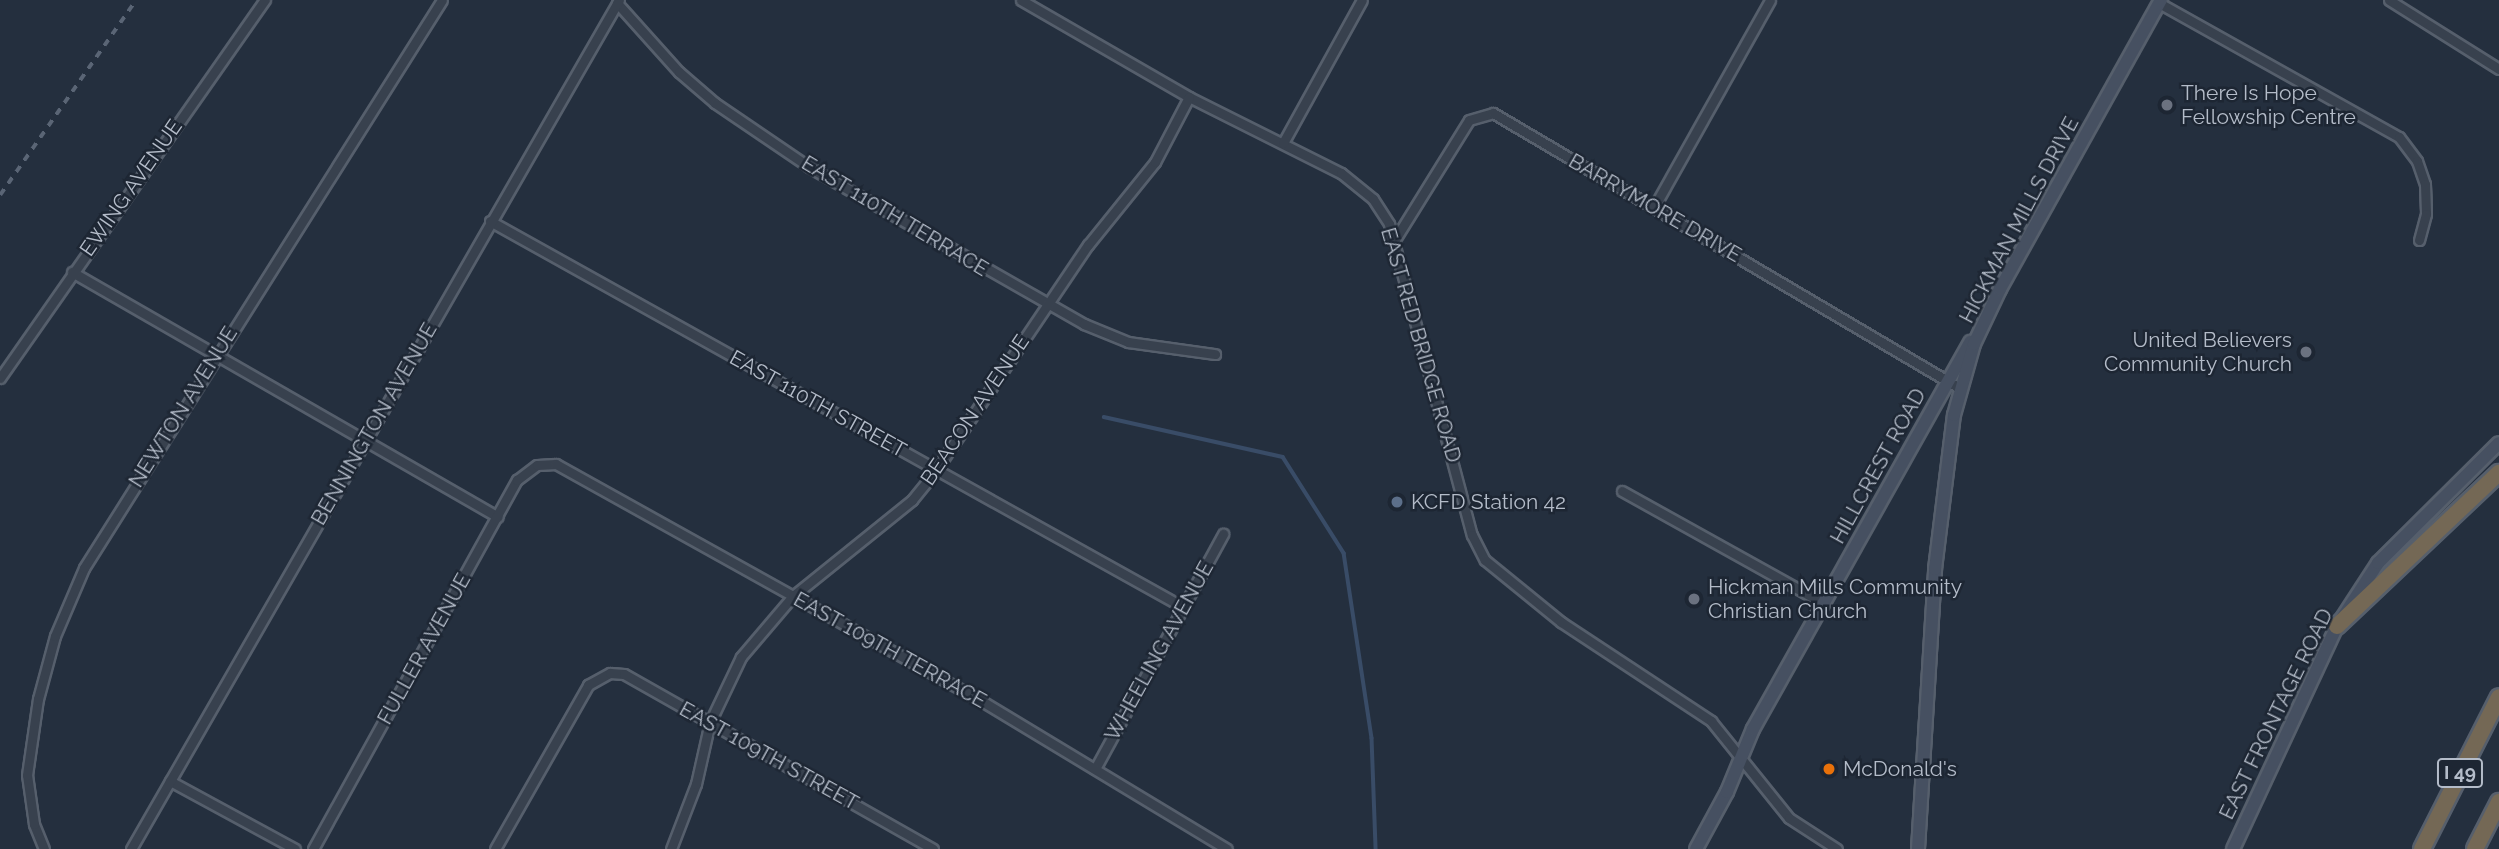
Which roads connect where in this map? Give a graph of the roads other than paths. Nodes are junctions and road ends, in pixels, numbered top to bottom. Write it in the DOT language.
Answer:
graph roads {
  1 [pos="265,0"];
  2 [pos="442,0"];
  3 [pos="1021,0"];
  4 [pos="1362,0"];
  5 [pos="1770,0"];
  6 [pos="2389,0"];
  7 [pos="618,1"];
  8 [pos="2160,2"];
  9 [pos="2499,69"];
  10 [pos="1189,97"];
  11 [pos="1283,143"];
  12 [pos="1654,207"];
  13 [pos="490,221"];
  14 [pos="2419,240"];
  15 [pos="1394,241"];
  16 [pos="72,272"];
  17 [pos="2000,289"];
  18 [pos="1046,306"];
  19 [pos="1215,354"];
  20 [pos="214,355"];
  21 [pos="0,378"];
  22 [pos="1947,381"];
  23 [pos="1961,389"];
  24 [pos="364,442"];
  25 [pos="2499,443"];
  26 [pos="547,464"];
  27 [pos="936,470"];
  28 [pos="2499,473"];
  29 [pos="1622,491"];
  30 [pos="498,517"];
  31 [pos="1223,534"];
  32 [pos="793,596"];
  33 [pos="1823,603"];
  34 [pos="1183,607"];
  35 [pos="2337,626"];
  36 [pos="2499,697"];
  37 [pos="710,722"];
  38 [pos="1742,755"];
  39 [pos="1095,769"];
  40 [pos="170,781"];
  41 [pos="2499,802"];
  42 [pos="44,849"];
  43 [pos="131,849"];
  44 [pos="295,849"];
  45 [pos="313,849"];
  46 [pos="495,849"];
  47 [pos="671,849"];
  48 [pos="933,849"];
  49 [pos="1227,849"];
  50 [pos="1696,849"];
  51 [pos="1837,849"];
  52 [pos="1918,849"];
  53 [pos="2233,849"];
  54 [pos="2422,849"];
  55 [pos="2475,849"];
  1 -- 16 [label="street, EWING AVENUE"];
  2 -- 20 [label="street, NEWTON AVENUE"];
  3 -- 10 [label="street, EAST RED BRIDGE ROAD"];
  4 -- 11 [label="street"];
  5 -- 12 [label="street"];
  6 -- 9 [label="street"];
  7 -- 13 [label="street, BENNINGTON AVENUE"];
  7 -- 18 [label="street, EAST 110TH TERRACE"];
  8 -- 14 [label="street"];
  8 -- 17 [label="street, HICKMAN MILLS DRIVE"];
  10 -- 11 [label="street, EAST RED BRIDGE ROAD"];
  10 -- 18 [label="street, BEACON AVENUE"];
  11 -- 15 [label="street, EAST RED BRIDGE ROAD"];
  12 -- 15 [label="street, BARRYMORE DRIVE"];
  12 -- 22 [label="street, BARRYMORE DRIVE"];
  13 -- 24 [label="street, BENNINGTON AVENUE"];
  13 -- 27 [label="street, EAST 110TH STREET"];
  15 -- 38 [label="street, EAST RED BRIDGE ROAD"];
  16 -- 20 [label="street"];
  16 -- 21 [label="street, EWING AVENUE"];
  17 -- 22 [label="street, HILLCREST ROAD"];
  17 -- 23 [label="street, HICKMAN MILLS DRIVE"];
  18 -- 19 [label="street, EAST 110TH TERRACE"];
  18 -- 27 [label="street, BEACON AVENUE"];
  20 -- 24 [label="street"];
  20 -- 42 [label="street, NEWTON AVENUE"];
  22 -- 23 [label="street, BARRYMORE DRIVE"];
  22 -- 33 [label="street, HILLCREST ROAD"];
  23 -- 52 [label="street, HICKMAN MILLS DRIVE"];
  24 -- 30 [label="street"];
  24 -- 40 [label="street, BENNINGTON AVENUE"];
  25 -- 35 [label="street, EAST FRONTAGE ROAD"];
  26 -- 30 [label="street, FULLER AVENUE"];
  26 -- 32 [label="street, EAST 109TH TERRACE"];
  27 -- 32 [label="street, BEACON AVENUE"];
  27 -- 34 [label="street, EAST 110TH STREET"];
  28 -- 35 [label="highway"];
  29 -- 33 [label="street"];
  30 -- 45 [label="street, FULLER AVENUE"];
  31 -- 34 [label="street, WHEELING AVENUE"];
  32 -- 37 [label="street, BEACON AVENUE"];
  32 -- 39 [label="street, EAST 109TH TERRACE"];
  33 -- 38 [label="street, HILLCREST ROAD"];
  34 -- 39 [label="street, WHEELING AVENUE"];
  35 -- 53 [label="street, EAST FRONTAGE ROAD"];
  36 -- 54 [label="highway, I 49"];
  37 -- 46 [label="street, EAST 109TH STREET"];
  37 -- 47 [label="street, BEACON AVENUE"];
  37 -- 48 [label="street, EAST 109TH STREET"];
  38 -- 50 [label="street, HILLCREST ROAD"];
  38 -- 51 [label="street, EAST RED BRIDGE ROAD"];
  39 -- 49 [label="street, EAST 109TH TERRACE"];
  40 -- 43 [label="street, BENNINGTON AVENUE"];
  40 -- 44 [label="street"];
  41 -- 55 [label="highway, I 49"];
}
